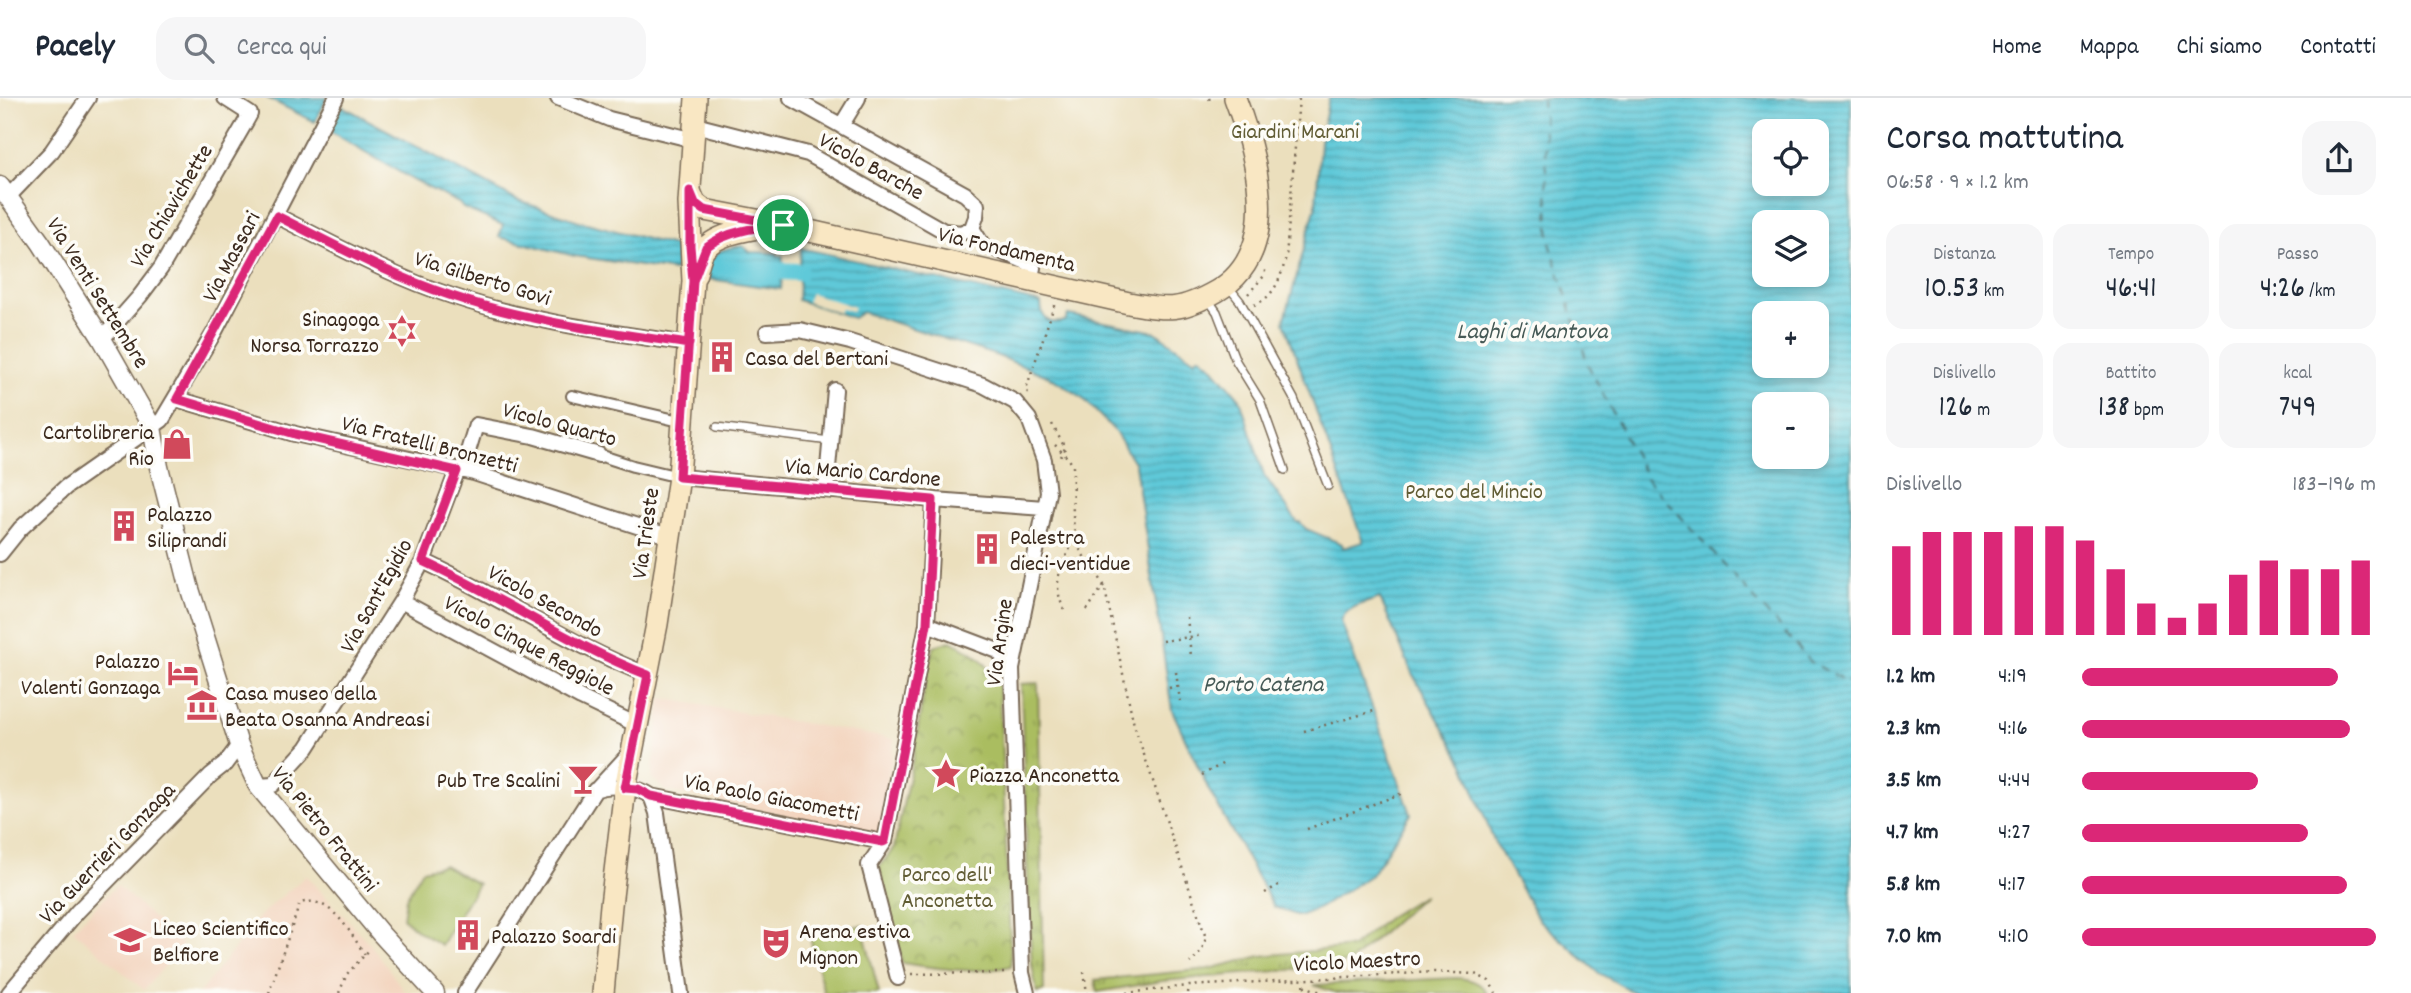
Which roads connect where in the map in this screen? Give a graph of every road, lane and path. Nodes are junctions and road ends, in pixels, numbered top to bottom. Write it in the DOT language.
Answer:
graph roads {
  1 [pos="88,98"];
  2 [pos="225,98"];
  3 [pos="558,98"];
  4 [pos="696,98"];
  5 [pos="791,98"];
  6 [pos="858,98"];
  7 [pos="1209,98"];
  8 [pos="1299,98"];
  9 [pos="335,99"];
  10 [pos="1231,100"];
  11 [pos="1211,103"];
  12 [pos="841,126"];
  13 [pos="694,132"];
  14 [pos="690,191"];
  15 [pos="4,192"];
  16 [pos="277,216"];
  17 [pos="783,225"];
  18 [pos="973,226"];
  19 [pos="715,241"];
  20 [pos="693,281"];
  21 [pos="1031,285"];
  22 [pos="1223,294"];
  23 [pos="1058,296"];
  24 [pos="767,332"];
  25 [pos="102,339"];
  26 [pos="689,344"];
  27 [pos="1026,389"];
  28 [pos="835,390"];
  29 [pos="572,396"];
  30 [pos="177,399"];
  31 [pos="684,422"];
  32 [pos="1052,424"];
  33 [pos="716,426"];
  34 [pos="152,427"];
  35 [pos="830,441"];
  36 [pos="1063,452"];
  37 [pos="599,455"];
  38 [pos="1285,470"];
  39 [pos="459,471"];
  40 [pos="679,477"];
  41 [pos="1328,485"];
  42 [pos="826,490"];
  43 [pos="933,500"];
  44 [pos="1044,508"];
  45 [pos="671,537"];
  46 [pos="0,554"];
  47 [pos="423,561"];
  48 [pos="1104,584"];
  49 [pos="401,601"];
  50 [pos="1064,610"];
  51 [pos="1087,610"];
  52 [pos="1187,617"];
  53 [pos="927,624"];
  54 [pos="1203,635"];
  55 [pos="1189,637"];
  56 [pos="1162,641"];
  57 [pos="1191,656"];
  58 [pos="1012,669"];
  59 [pos="1176,672"];
  60 [pos="648,675"];
  61 [pos="1178,686"];
  62 [pos="1169,688"];
  63 [pos="1180,701"];
  64 [pos="1374,711"];
  65 [pos="638,725"];
  66 [pos="1304,731"];
  67 [pos="239,745"];
  68 [pos="632,751"];
  69 [pos="1224,763"];
  70 [pos="1202,775"];
  71 [pos="258,786"];
  72 [pos="598,788"];
  73 [pos="625,788"];
  74 [pos="1403,793"];
  75 [pos="651,796"];
  76 [pos="1307,829"];
  77 [pos="883,842"];
  78 [pos="1282,883"];
  79 [pos="1265,893"];
  80 [pos="1190,963"];
  81 [pos="1084,972"];
  82 [pos="1022,973"];
  83 [pos="897,976"];
  84 [pos="1305,979"];
  85 [pos="1189,986"];
  86 [pos="1304,986"];
  87 [pos="9,993"];
  88 [pos="269,993"];
  89 [pos="339,993"];
  90 [pos="435,993"];
  91 [pos="464,993"];
  92 [pos="603,993"];
  93 [pos="681,993"];
  94 [pos="1027,993"];
  95 [pos="1087,993"];
  96 [pos="1126,993"];
  97 [pos="1188,993"];
  98 [pos="1303,993"];
  99 [pos="1324,993"];
  100 [pos="1496,993"];
  1 -- 15 [label="street"];
  2 -- 25 [label="street, Via Chiavichette"];
  3 -- 13 [label="street, Vicolo Barche"];
  4 -- 13 [label="main road, Via Trieste"];
  5 -- 12 [label="street"];
  6 -- 12 [label="street"];
  7 -- 11 [label="path"];
  8 -- 22 [label="path"];
  9 -- 16 [label="street, Via Massari"];
  10 -- 22 [label="main road"];
  12 -- 18 [label="street"];
  13 -- 14 [label="main road, Via Trieste"];
  13 -- 18 [label="street, Vicolo Barche"];
  14 -- 17 [label="main road, Via Fondamenta"];
  14 -- 20 [label="main road, Via Trieste"];
  15 -- 25 [label="street, Via Venti Settembre"];
  16 -- 26 [label="street, Via Gilberto Govi"];
  16 -- 30 [label="street, Via Massari"];
  17 -- 19 [label="main road, Via Fondamenta"];
  17 -- 21 [label="main road, Via Fondamenta"];
  18 -- 21 [label="street"];
  19 -- 20 [label="main road, Via Trieste"];
  20 -- 26 [label="main road, Via Trieste"];
  21 -- 22 [label="main road, Via Fondamenta"];
  22 -- 38 [label="lane"];
  22 -- 41 [label="lane"];
  23 -- 27 [label="path"];
  24 -- 44 [label="street, Via Argine"];
  25 -- 34 [label="street, Via Venti Settembre"];
  26 -- 31 [label="main road, Via Trieste"];
  28 -- 35 [label="street"];
  29 -- 31 [label="street"];
  30 -- 34 [label="street, Via Massari"];
  30 -- 39 [label="street, Via Fratelli Bronzetti"];
  31 -- 40 [label="main road, Via Trieste"];
  32 -- 36 [label="path"];
  33 -- 35 [label="lane"];
  34 -- 46 [label="street, Via Massari"];
  34 -- 67 [label="street, Via Pietro Frattini"];
  35 -- 42 [label="street"];
  37 -- 39 [label="street, Vicolo Quarto"];
  37 -- 40 [label="street, Vicolo Quarto"];
  39 -- 45 [label="street, Via Fratelli Bronzetti"];
  39 -- 47 [label="street, Via Sant'Egidio"];
  40 -- 42 [label="street, Via Mario Cardone"];
  40 -- 45 [label="main road, Via Trieste"];
  42 -- 43 [label="street, Via Mario Cardone"];
  43 -- 44 [label="street, Via Mario Cardone"];
  43 -- 53 [label="street"];
  44 -- 58 [label="street, Via Argine"];
  45 -- 60 [label="main road, Via Trieste"];
  47 -- 49 [label="street, Via Sant'Egidio"];
  47 -- 60 [label="street, Vicolo Secondo"];
  48 -- 50 [label="path"];
  48 -- 51 [label="path"];
  48 -- 80 [label="path"];
  49 -- 65 [label="street, Vicolo Cinque Reggiole"];
  49 -- 71 [label="street, Via Sant'Egidio"];
  52 -- 55 [label="path"];
  53 -- 58 [label="street"];
  53 -- 77 [label="street"];
  54 -- 55 [label="path"];
  55 -- 56 [label="path"];
  55 -- 57 [label="path"];
  58 -- 82 [label="street, Via Argine"];
  59 -- 61 [label="path"];
  60 -- 65 [label="main road, Via Trieste"];
  61 -- 62 [label="path"];
  61 -- 63 [label="path"];
  64 -- 66 [label="path"];
  65 -- 68 [label="main road, Via Trieste"];
  67 -- 71 [label="street, Via Pietro Frattini"];
  67 -- 87 [label="street, Via Guerrieri Gonzaga"];
  68 -- 72 [label="street"];
  68 -- 73 [label="main road, Via Trieste"];
  69 -- 70 [label="path"];
  71 -- 90 [label="street, Via Pietro Frattini"];
  72 -- 73 [label="street, Via Paolo Giacometti"];
  72 -- 91 [label="street"];
  73 -- 75 [label="street, Via Paolo Giacometti"];
  73 -- 92 [label="main road, Via Trieste"];
  74 -- 76 [label="path"];
  75 -- 77 [label="street, Via Paolo Giacometti"];
  75 -- 93 [label="street"];
  77 -- 83 [label="street"];
  78 -- 79 [label="path"];
  81 -- 95 [label="path"];
  82 -- 83 [label="path"];
  82 -- 94 [label="street, Via Argine"];
  84 -- 85 [label="path, Vicolo Maestro"];
  84 -- 86 [label="path"];
  84 -- 100 [label="path, Vicolo Maestro"];
  85 -- 96 [label="path, Vicolo Maestro"];
  85 -- 97 [label="path"];
  86 -- 98 [label="path"];
  86 -- 99 [label="path"];
  88 -- 89 [label="path"];
}
